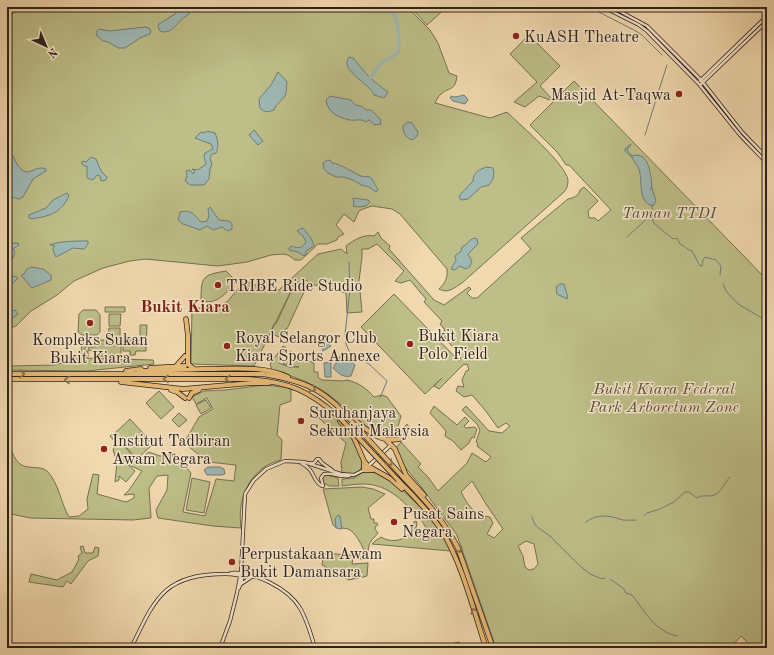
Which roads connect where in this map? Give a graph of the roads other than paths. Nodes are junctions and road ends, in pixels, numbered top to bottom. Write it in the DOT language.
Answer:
graph roads {
  1 [pos="603,7"];
  2 [pos="613,7"];
  3 [pos="767,16"];
  4 [pos="767,21"];
  5 [pos="702,82"];
  6 [pos="699,84"];
  7 [pos="767,158"];
  8 [pos="767,163"];
  9 [pos="186,319"];
  10 [pos="185,356"];
  11 [pos="175,366"];
  12 [pos="185,366"];
  13 [pos="194,369"];
  14 [pos="126,371"];
  15 [pos="8,374"];
  16 [pos="98,374"];
  17 [pos="7,379"];
  18 [pos="102,380"];
  19 [pos="292,380"];
  20 [pos="278,383"];
  21 [pos="166,387"];
  22 [pos="203,388"];
  23 [pos="325,404"];
  24 [pos="340,409"];
  25 [pos="385,440"];
  26 [pos="391,444"];
  27 [pos="395,449"];
  28 [pos="318,460"];
  29 [pos="364,461"];
  30 [pos="300,462"];
  31 [pos="304,462"];
  32 [pos="314,465"];
  33 [pos="368,466"];
  34 [pos="364,470"];
  35 [pos="374,470"];
  36 [pos="333,472"];
  37 [pos="351,475"];
  38 [pos="430,506"];
  39 [pos="427,513"];
  40 [pos="241,564"];
  41 [pos="230,574"];
  42 [pos="242,575"];
  43 [pos="254,577"];
  44 [pos="239,586"];
  45 [pos="131,648"];
  46 [pos="219,648"];
  47 [pos="315,648"];
  48 [pos="486,648"];
  49 [pos="493,648"];
  1 -- 6 [label="street"];
  2 -- 5 [label="street"];
  3 -- 5 [label="street"];
  4 -- 5 [label="street"];
  5 -- 6 [label="street"];
  5 -- 7 [label="street"];
  6 -- 8 [label="street"];
  9 -- 13 [label="highway"];
  10 -- 11 [label="highway"];
  11 -- 12 [label="highway"];
  11 -- 14 [label="highway"];
  13 -- 14 [label="highway"];
  13 -- 19 [label="highway"];
  14 -- 16 [label="highway"];
  15 -- 16 [label="highway, one-way"];
  16 -- 19 [label="highway"];
  18 -- 17 [label="highway, one-way"];
  20 -- 18 [label="highway, one-way"];
  18 -- 21 [label="highway"];
  19 -- 24 [label="highway, one-way"];
  20 -- 22 [label="highway"];
  20 -- 23 [label="highway"];
  21 -- 22 [label="highway"];
  21 -- 22 [label="highway"];
  23 -- 29 [label="highway"];
  23 -- 39 [label="highway, bridge"];
  24 -- 25 [label="highway"];
  24 -- 38 [label="highway, one-way, bridge"];
  25 -- 26 [label="highway"];
  25 -- 27 [label="highway"];
  26 -- 27 [label="highway"];
  26 -- 33 [label="street"];
  27 -- 38 [label="highway"];
  28 -- 31 [label="street"];
  28 -- 32 [label="street"];
  28 -- 36 [label="street"];
  29 -- 33 [label="highway"];
  29 -- 34 [label="highway"];
  30 -- 31 [label="street"];
  30 -- 37 [label="street"];
  30 -- 40 [label="street"];
  31 -- 32 [label="street"];
  32 -- 36 [label="street"];
  33 -- 34 [label="street"];
  33 -- 35 [label="highway"];
  34 -- 35 [label="highway"];
  34 -- 37 [label="street"];
  35 -- 39 [label="highway"];
  36 -- 37 [label="street"];
  38 -- 49 [label="highway, one-way"];
  48 -- 39 [label="highway, one-way"];
  40 -- 41 [label="street"];
  40 -- 42 [label="street"];
  40 -- 43 [label="street"];
  41 -- 42 [label="street"];
  41 -- 44 [label="street"];
  41 -- 45 [label="street"];
  42 -- 43 [label="street"];
  42 -- 44 [label="street"];
  43 -- 44 [label="street"];
  43 -- 47 [label="street"];
  44 -- 46 [label="street"];
}
